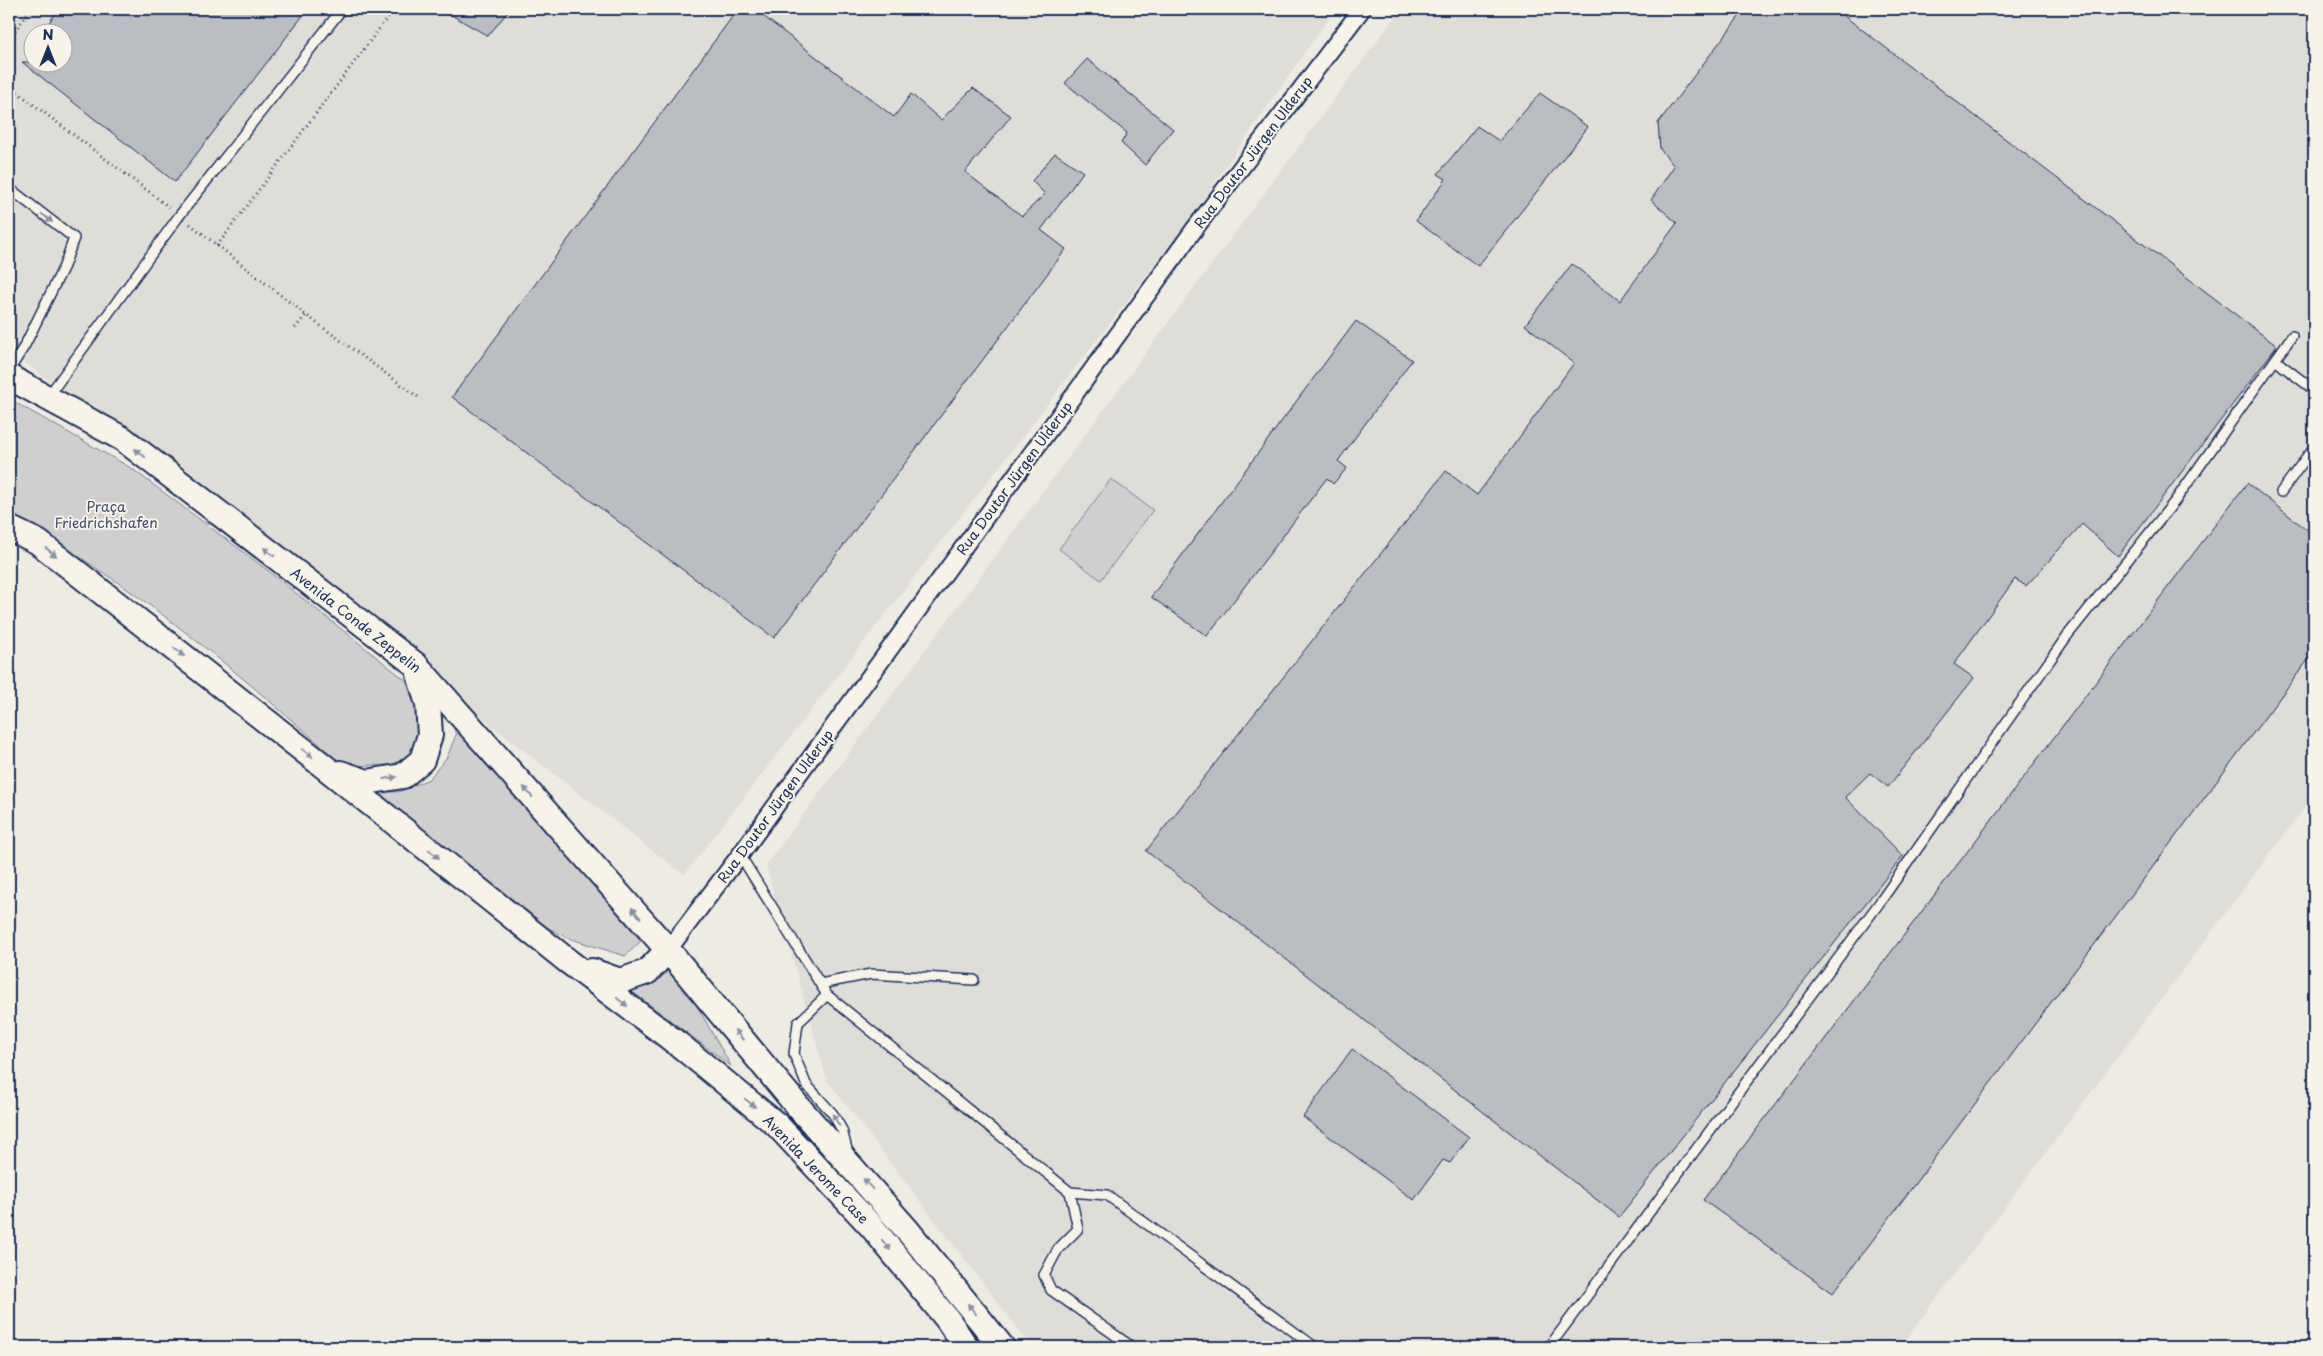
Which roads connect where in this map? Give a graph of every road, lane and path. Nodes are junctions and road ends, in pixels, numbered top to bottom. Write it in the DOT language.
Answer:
graph roads {
  1 [pos="31,9"];
  2 [pos="342,9"];
  3 [pos="394,9"];
  4 [pos="1362,9"];
  5 [pos="9,38"];
  6 [pos="9,86"];
  7 [pos="9,188"];
  8 [pos="179,216"];
  9 [pos="217,246"];
  10 [pos="306,315"];
  11 [pos="295,328"];
  12 [pos="2292,336"];
  13 [pos="2275,360"];
  14 [pos="9,371"];
  15 [pos="9,377"];
  16 [pos="2314,390"];
  17 [pos="418,397"];
  18 [pos="47,398"];
  19 [pos="2314,447"];
  20 [pos="2281,492"];
  21 [pos="9,528"];
  22 [pos="416,665"];
  23 [pos="326,768"];
  24 [pos="740,855"];
  25 [pos="668,950"];
  26 [pos="569,962"];
  27 [pos="974,980"];
  28 [pos="820,984"];
  29 [pos="827,995"];
  30 [pos="852,1166"];
  31 [pos="1070,1192"];
  32 [pos="966,1347"];
  33 [pos="1002,1347"];
  34 [pos="1132,1347"];
  35 [pos="1315,1347"];
  36 [pos="1549,1347"];
  1 -- 5 [label="path"];
  2 -- 8 [label="lane"];
  3 -- 9 [label="path"];
  4 -- 24 [label="street, Rua Doutor Jürgen Ulderup"];
  6 -- 8 [label="path"];
  7 -- 14 [label="lane, one-way"];
  8 -- 9 [label="path"];
  8 -- 18 [label="lane"];
  9 -- 10 [label="path"];
  10 -- 11 [label="path"];
  10 -- 17 [label="path"];
  12 -- 13 [label="lane"];
  13 -- 16 [label="lane"];
  13 -- 36 [label="lane"];
  15 -- 18 [label="main road, Avenida Conde Zeppelin"];
  22 -- 18 [label="main road, Avenida Conde Zeppelin, one-way"];
  19 -- 20 [label="lane"];
  21 -- 23 [label="main road, one-way"];
  23 -- 22 [label="main road, one-way"];
  25 -- 22 [label="main road, Avenida Conde Zeppelin, one-way"];
  23 -- 26 [label="main road, one-way"];
  24 -- 25 [label="street, Rua Doutor Jürgen Ulderup"];
  24 -- 28 [label="lane"];
  25 -- 26 [label="main road"];
  30 -- 25 [label="main road, Avenida Jerome Case, one-way"];
  26 -- 32 [label="main road, Avenida Jerome Case, one-way"];
  27 -- 28 [label="lane"];
  28 -- 29 [label="lane"];
  30 -- 29 [label="lane, one-way"];
  29 -- 31 [label="lane"];
  33 -- 30 [label="main road, Avenida Jerome Case, one-way"];
  31 -- 34 [label="lane"];
  31 -- 35 [label="lane"];
}
